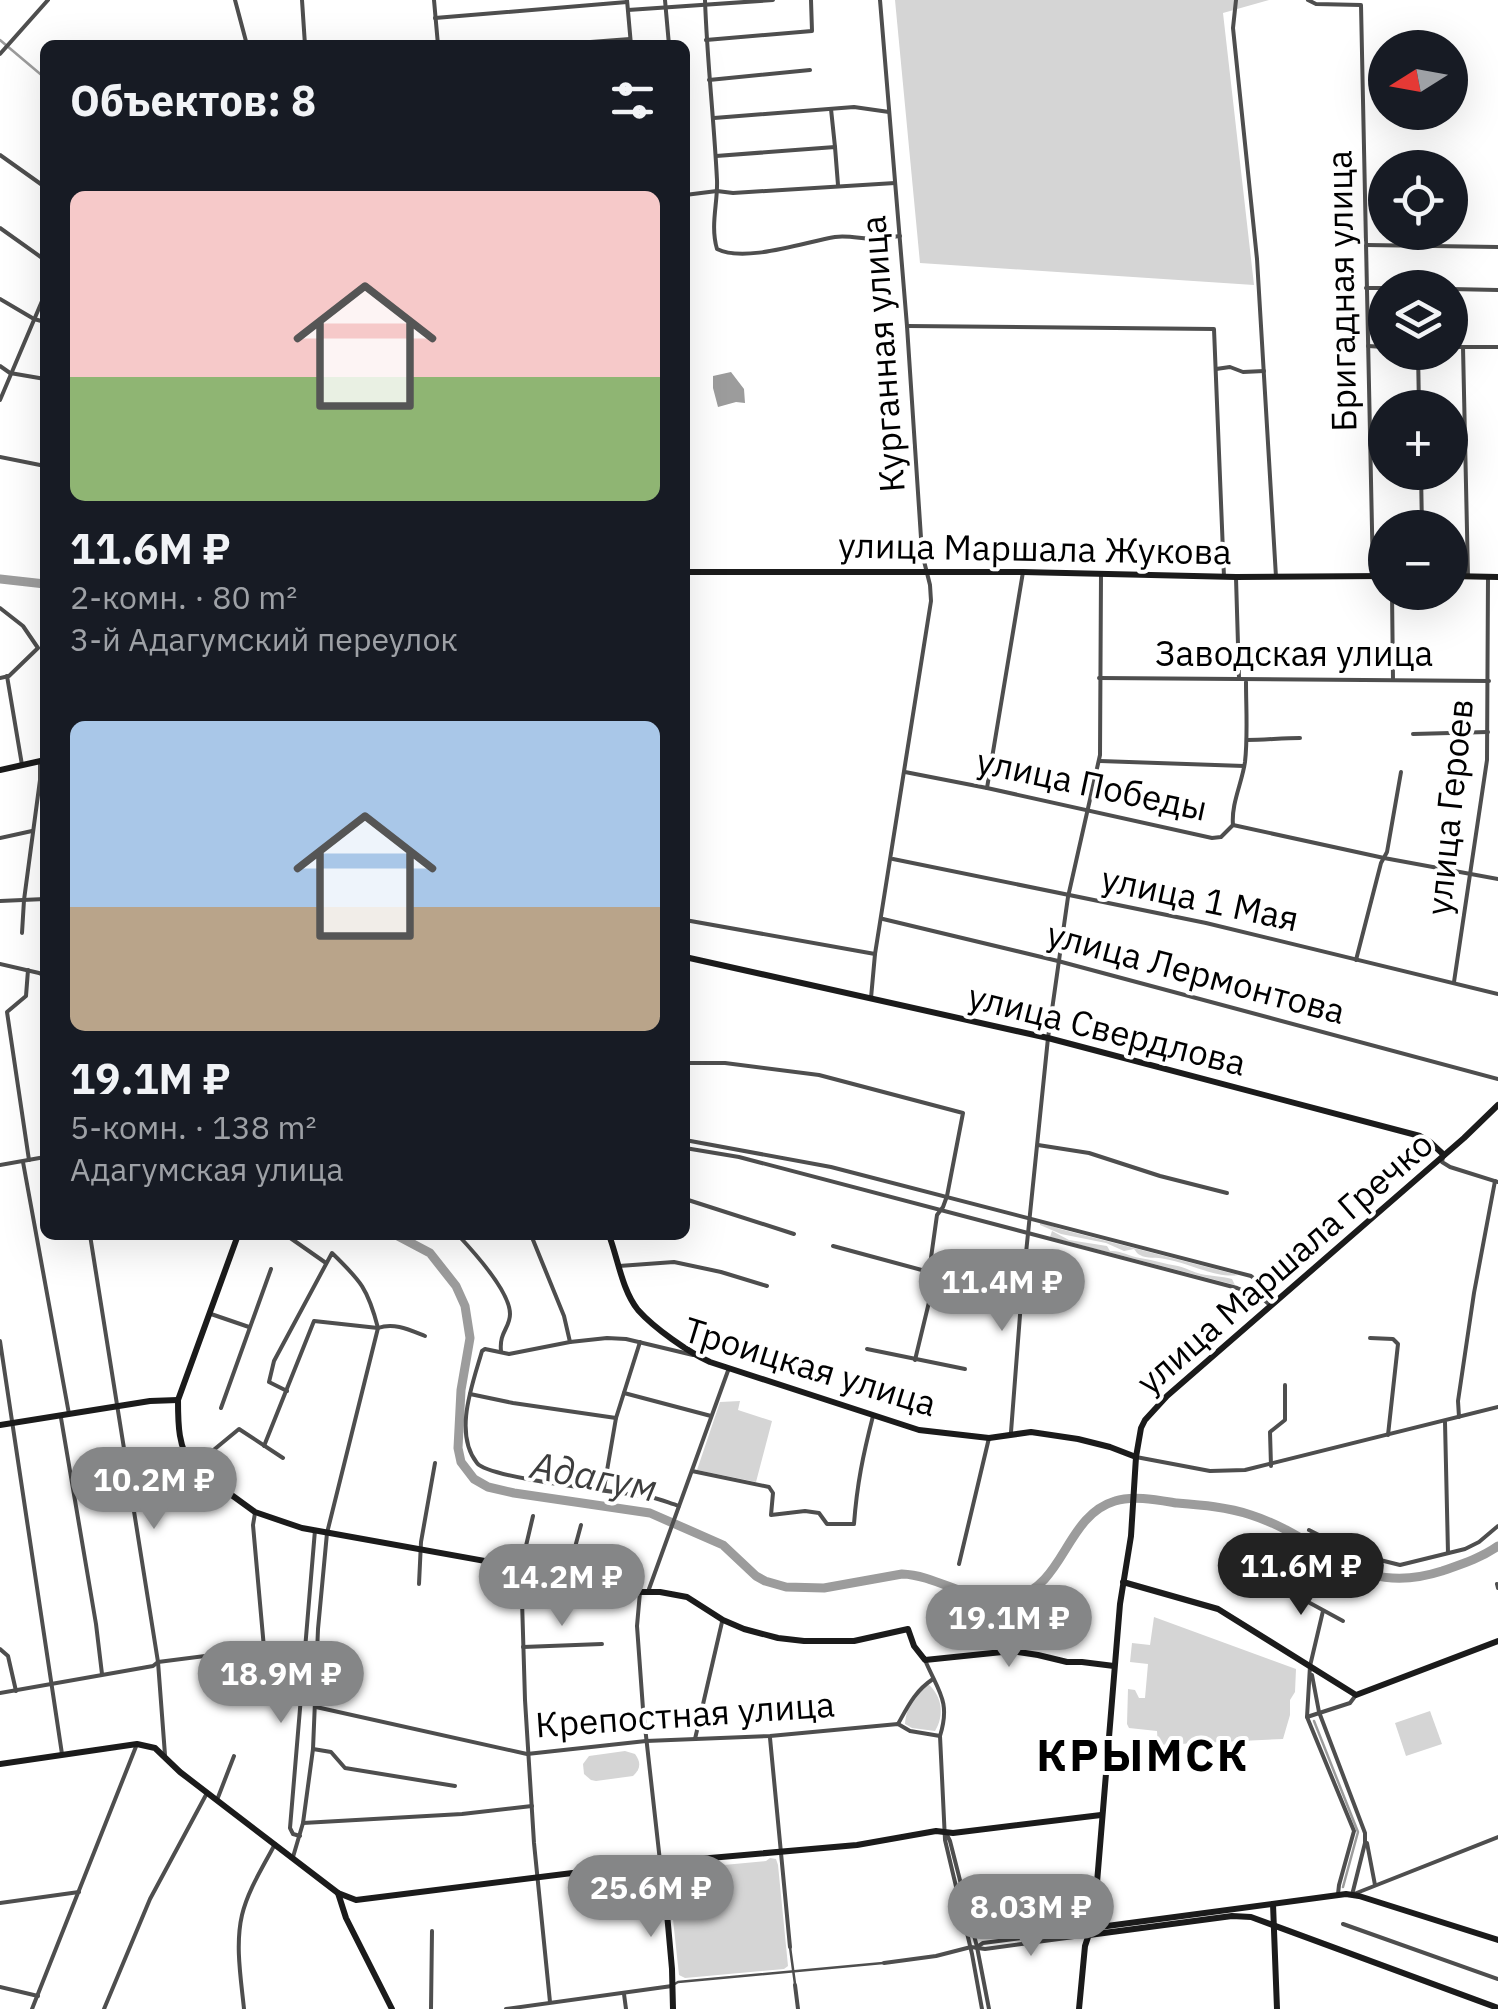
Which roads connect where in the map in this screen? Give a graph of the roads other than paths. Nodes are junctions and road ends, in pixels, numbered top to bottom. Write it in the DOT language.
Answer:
graph roads {
  1 [pos="235,0"];
  2 [pos="302,0"];
  3 [pos="434,0"];
  4 [pos="665,0"];
  5 [pos="773,0"];
  6 [pos="811,0"];
  7 [pos="880,0"];
  8 [pos="1236,0"];
  9 [pos="1308,0"];
  10 [pos="45,1"];
  11 [pos="627,1"];
  12 [pos="705,3"];
  13 [pos="666,8"];
  14 [pos="628,10"];
  15 [pos="435,18"];
  16 [pos="245,40"];
  17 [pos="304,40"];
  18 [pos="437,40"];
  19 [pos="630,40"];
  20 [pos="668,40"];
  21 [pos="706,40"];
  22 [pos="0,54"];
  23 [pos="810,70"];
  24 [pos="709,80"];
  25 [pos="831,109"];
  26 [pos="888,112"];
  27 [pos="712,118"];
  28 [pos="834,147"];
  29 [pos="0,154"];
  30 [pos="716,156"];
  31 [pos="895,182"];
  32 [pos="40,183"];
  33 [pos="838,186"];
  34 [pos="718,191"];
  35 [pos="690,194"];
  36 [pos="0,228"];
  37 [pos="900,236"];
  38 [pos="1366,245"];
  39 [pos="1498,247"];
  40 [pos="40,256"];
  41 [pos="1366,288"];
  42 [pos="1468,289"];
  43 [pos="1498,290"];
  44 [pos="0,300"];
  45 [pos="40,305"];
  46 [pos="34,319"];
  47 [pos="40,321"];
  48 [pos="907,326"];
  49 [pos="1368,346"];
  50 [pos="1468,347"];
  51 [pos="1498,347"];
  52 [pos="0,366"];
  53 [pos="1216,369"];
  54 [pos="1369,370"];
  55 [pos="1464,370"];
  56 [pos="1264,371"];
  57 [pos="10,373"];
  58 [pos="40,378"];
  59 [pos="0,400"];
  60 [pos="0,458"];
  61 [pos="40,465"];
  62 [pos="1372,510"];
  63 [pos="1467,510"];
  64 [pos="926,571"];
  65 [pos="690,572"];
  66 [pos="1023,572"];
  67 [pos="1101,574"];
  68 [pos="1368,576"];
  69 [pos="1468,576"];
  70 [pos="1488,576"];
  71 [pos="1498,576"];
  72 [pos="1224,577"];
  73 [pos="1236,577"];
  74 [pos="1276,577"];
  75 [pos="0,608"];
  76 [pos="1392,610"];
  77 [pos="3,677"];
  78 [pos="1100,678"];
  79 [pos="1238,678"];
  80 [pos="1393,680"];
  81 [pos="1246,681"];
  82 [pos="1489,681"];
  83 [pos="1488,732"];
  84 [pos="1414,734"];
  85 [pos="1300,738"];
  86 [pos="1247,740"];
  87 [pos="40,760"];
  88 [pos="1099,760"];
  89 [pos="22,765"];
  90 [pos="1244,766"];
  91 [pos="0,770"];
  92 [pos="905,772"];
  93 [pos="1401,772"];
  94 [pos="40,780"];
  95 [pos="987,788"];
  96 [pos="1088,810"];
  97 [pos="1233,825"];
  98 [pos="32,831"];
  99 [pos="0,838"];
  100 [pos="1384,858"];
  101 [pos="891,859"];
  102 [pos="1470,874"];
  103 [pos="1498,879"];
  104 [pos="1068,897"];
  105 [pos="40,899"];
  106 [pos="24,900"];
  107 [pos="0,901"];
  108 [pos="881,919"];
  109 [pos="690,921"];
  110 [pos="22,933"];
  111 [pos="875,954"];
  112 [pos="690,958"];
  113 [pos="1356,960"];
  114 [pos="1058,961"];
  115 [pos="0,964"];
  116 [pos="28,970"];
  117 [pos="40,974"];
  118 [pos="1454,982"];
  119 [pos="1498,985"];
  120 [pos="1496,993"];
  121 [pos="871,1000"];
  122 [pos="1048,1038"];
  123 [pos="690,1063"];
  124 [pos="1498,1079"];
  125 [pos="1498,1106"];
  126 [pos="690,1141"];
  127 [pos="1038,1144"];
  128 [pos="690,1149"];
  129 [pos="1444,1155"];
  130 [pos="40,1158"];
  131 [pos="26,1161"];
  132 [pos="0,1165"];
  133 [pos="1496,1181"];
  134 [pos="1227,1193"];
  135 [pos="947,1196"];
  136 [pos="690,1201"];
  137 [pos="940,1210"];
  138 [pos="1029,1217"];
  139 [pos="794,1234"];
  140 [pos="1028,1234"];
  141 [pos="91,1240"];
  142 [pos="236,1240"];
  143 [pos="293,1240"];
  144 [pos="462,1240"];
  145 [pos="533,1240"];
  146 [pos="611,1240"];
  147 [pos="833,1246"];
  148 [pos="326,1262"];
  149 [pos="619,1266"];
  150 [pos="270,1269"];
  151 [pos="930,1272"];
  152 [pos="766,1286"];
  153 [pos="1263,1298"];
  154 [pos="1270,1306"];
  155 [pos="210,1314"];
  156 [pos="250,1327"];
  157 [pos="378,1328"];
  158 [pos="426,1336"];
  159 [pos="1370,1338"];
  160 [pos="0,1341"];
  161 [pos="570,1342"];
  162 [pos="640,1342"];
  163 [pos="867,1350"];
  164 [pos="502,1352"];
  165 [pos="697,1356"];
  166 [pos="915,1360"];
  167 [pos="728,1368"];
  168 [pos="965,1369"];
  169 [pos="1284,1385"];
  170 [pos="288,1391"];
  171 [pos="624,1393"];
  172 [pos="470,1394"];
  173 [pos="178,1400"];
  174 [pos="116,1406"];
  175 [pos="1498,1407"];
  176 [pos="221,1408"];
  177 [pos="64,1414"];
  178 [pos="712,1416"];
  179 [pos="874,1416"];
  180 [pos="1460,1417"];
  181 [pos="616,1418"];
  182 [pos="1444,1421"];
  183 [pos="13,1422"];
  184 [pos="0,1424"];
  185 [pos="1011,1435"];
  186 [pos="1388,1435"];
  187 [pos="989,1438"];
  188 [pos="264,1446"];
  189 [pos="1136,1457"];
  190 [pos="282,1458"];
  191 [pos="434,1463"];
  192 [pos="1271,1466"];
  193 [pos="194,1467"];
  194 [pos="692,1471"];
  195 [pos="604,1490"];
  196 [pos="679,1506"];
  197 [pos="255,1512"];
  198 [pos="533,1516"];
  199 [pos="581,1525"];
  200 [pos="1498,1526"];
  201 [pos="315,1530"];
  202 [pos="1309,1530"];
  203 [pos="327,1533"];
  204 [pos="422,1550"];
  205 [pos="1448,1552"];
  206 [pos="959,1564"];
  207 [pos="520,1568"];
  208 [pos="567,1576"];
  209 [pos="1124,1582"];
  210 [pos="419,1584"];
  211 [pos="1276,1584"];
  212 [pos="644,1591"];
  213 [pos="1322,1611"];
  214 [pos="723,1620"];
  215 [pos="1343,1620"];
  216 [pos="1498,1641"];
  217 [pos="306,1643"];
  218 [pos="602,1644"];
  219 [pos="318,1647"];
  220 [pos="524,1647"];
  221 [pos="264,1648"];
  222 [pos="0,1649"];
  223 [pos="925,1660"];
  224 [pos="158,1662"];
  225 [pos="1114,1666"];
  226 [pos="1310,1666"];
  227 [pos="102,1674"];
  228 [pos="933,1679"];
  229 [pos="52,1685"];
  230 [pos="16,1691"];
  231 [pos="0,1693"];
  232 [pos="1356,1695"];
  233 [pos="316,1706"];
  234 [pos="1319,1712"];
  235 [pos="1307,1717"];
  236 [pos="898,1724"];
  237 [pos="770,1736"];
  238 [pos="940,1736"];
  239 [pos="694,1739"];
  240 [pos="646,1741"];
  241 [pos="138,1744"];
  242 [pos="312,1749"];
  243 [pos="62,1754"];
  244 [pos="528,1754"];
  245 [pos="234,1756"];
  246 [pos="166,1758"];
  247 [pos="0,1764"];
  248 [pos="454,1786"];
  249 [pos="207,1793"];
  250 [pos="217,1800"];
  251 [pos="532,1806"];
  252 [pos="1101,1814"];
  253 [pos="303,1823"];
  254 [pos="946,1833"];
  255 [pos="300,1836"];
  256 [pos="1366,1838"];
  257 [pos="1498,1838"];
  258 [pos="275,1844"];
  259 [pos="781,1851"];
  260 [pos="293,1856"];
  261 [pos="660,1862"];
  262 [pos="539,1878"];
  263 [pos="1375,1885"];
  264 [pos="79,1892"];
  265 [pos="338,1893"];
  266 [pos="1345,1895"];
  267 [pos="0,1904"];
  268 [pos="1273,1904"];
  269 [pos="1274,1924"];
  270 [pos="1343,1924"];
  271 [pos="432,1931"];
  272 [pos="1090,1932"];
  273 [pos="1498,1940"];
  274 [pos="790,1947"];
  275 [pos="974,1947"];
  276 [pos="884,1962"];
  277 [pos="793,1972"];
  278 [pos="1498,1979"];
  279 [pos="672,1986"];
  280 [pos="795,1986"];
  281 [pos="0,1987"];
  282 [pos="624,1994"];
  283 [pos="38,1996"];
  284 [pos="582,1998"];
  285 [pos="550,2002"];
  286 [pos="1481,2006"];
  287 [pos="1498,2008"];
  288 [pos="32,2009"];
  289 [pos="104,2009"];
  290 [pos="244,2009"];
  291 [pos="392,2009"];
  292 [pos="431,2009"];
  293 [pos="506,2009"];
  294 [pos="585,2009"];
  295 [pos="626,2009"];
  296 [pos="673,2009"];
  297 [pos="798,2009"];
  298 [pos="986,2009"];
  299 [pos="1079,2009"];
  300 [pos="1277,2009"];
  1 -- 16 [label="street"];
  2 -- 17 [label="street"];
  3 -- 15 [label="street"];
  4 -- 13 [label="street"];
  5 -- 12 [label="street"];
  6 -- 21 [label="street"];
  7 -- 26 [label="street, Курганная улица"];
  8 -- 56 [label="street"];
  9 -- 38 [label="street, Бригадная улица"];
  10 -- 22 [label="street"];
  11 -- 14 [label="street"];
  11 -- 15 [label="street"];
  12 -- 13 [label="street"];
  12 -- 21 [label="street"];
  13 -- 14 [label="street"];
  13 -- 20 [label="street"];
  14 -- 19 [label="street"];
  15 -- 18 [label="street"];
  21 -- 24 [label="street"];
  23 -- 24 [label="street"];
  24 -- 27 [label="street"];
  25 -- 26 [label="street"];
  25 -- 27 [label="street"];
  25 -- 28 [label="street"];
  26 -- 31 [label="street, Курганная улица"];
  27 -- 30 [label="street"];
  28 -- 30 [label="street"];
  28 -- 33 [label="street"];
  29 -- 32 [label="street"];
  30 -- 34 [label="street"];
  31 -- 33 [label="street"];
  31 -- 37 [label="street, Курганная улица"];
  33 -- 34 [label="street"];
  34 -- 35 [label="street"];
  34 -- 37 [label="street"];
  36 -- 40 [label="street"];
  37 -- 48 [label="street, Курганная улица"];
  38 -- 39 [label="street"];
  38 -- 41 [label="street, Бригадная улица"];
  41 -- 49 [label="street, Бригадная улица"];
  42 -- 43 [label="street"];
  44 -- 46 [label="street"];
  45 -- 46 [label="street"];
  46 -- 47 [label="street"];
  46 -- 57 [label="street"];
  48 -- 53 [label="street"];
  48 -- 64 [label="street, Курганная улица"];
  50 -- 51 [label="street"];
  52 -- 57 [label="street"];
  53 -- 56 [label="street"];
  53 -- 72 [label="street"];
  54 -- 62 [label="street, Бригадная улица"];
  55 -- 63 [label="street"];
  56 -- 74 [label="street"];
  57 -- 58 [label="street"];
  57 -- 59 [label="street"];
  60 -- 61 [label="street"];
  64 -- 65 [label="main road, улица Маршала Жукова"];
  64 -- 66 [label="main road, улица Маршала Жукова"];
  64 -- 92 [label="street, Курганная улица"];
  66 -- 67 [label="main road, улица Маршала Жукова"];
  66 -- 95 [label="street"];
  67 -- 72 [label="main road, улица Маршала Жукова"];
  67 -- 78 [label="street"];
  68 -- 74 [label="main road, улица Маршала Жукова"];
  69 -- 70 [label="main road"];
  70 -- 71 [label="main road"];
  70 -- 82 [label="street, улица Героев"];
  72 -- 73 [label="main road, улица Маршала Жукова"];
  73 -- 74 [label="main road, улица Маршала Жукова"];
  73 -- 79 [label="street"];
  75 -- 77 [label="street"];
  76 -- 80 [label="street"];
  77 -- 89 [label="street"];
  78 -- 79 [label="street, Заводская улица"];
  78 -- 88 [label="street"];
  79 -- 81 [label="street, Заводская улица"];
  80 -- 81 [label="street, Заводская улица"];
  80 -- 82 [label="street, Заводская улица"];
  81 -- 86 [label="street"];
  82 -- 83 [label="street, улица Героев"];
  83 -- 84 [label="street"];
  83 -- 102 [label="street, улица Героев"];
  85 -- 86 [label="street"];
  86 -- 90 [label="street"];
  87 -- 89 [label="main road"];
  88 -- 90 [label="street"];
  88 -- 96 [label="street"];
  89 -- 91 [label="main road"];
  90 -- 97 [label="street"];
  92 -- 95 [label="street, улица Победы"];
  92 -- 101 [label="street, Курганная улица"];
  93 -- 100 [label="street"];
  94 -- 98 [label="street"];
  95 -- 96 [label="street, улица Победы"];
  96 -- 97 [label="street, улица Победы"];
  96 -- 104 [label="street"];
  97 -- 100 [label="street, улица Победы"];
  98 -- 99 [label="street"];
  98 -- 106 [label="street"];
  100 -- 102 [label="street, улица Победы"];
  100 -- 113 [label="street"];
  101 -- 104 [label="street, улица 1 Мая"];
  101 -- 108 [label="street, Курганная улица"];
  102 -- 103 [label="street, улица Победы"];
  102 -- 118 [label="street, улица Героев"];
  104 -- 113 [label="street, улица 1 Мая"];
  104 -- 114 [label="street"];
  105 -- 106 [label="street"];
  106 -- 107 [label="street"];
  106 -- 110 [label="street"];
  108 -- 111 [label="street, Курганная улица"];
  108 -- 114 [label="street, улица Лермонтова"];
  109 -- 111 [label="street"];
  111 -- 121 [label="street, Курганная улица"];
  112 -- 121 [label="main road, улица Свердлова"];
  113 -- 118 [label="street, улица 1 Мая"];
  114 -- 122 [label="street"];
  114 -- 124 [label="street, улица Лермонтова"];
  115 -- 116 [label="street"];
  116 -- 117 [label="street"];
  116 -- 131 [label="street"];
  118 -- 120 [label="street, улица 1 Мая"];
  119 -- 120 [label="street"];
  121 -- 122 [label="main road, улица Свердлова"];
  122 -- 127 [label="street"];
  122 -- 129 [label="main road, улица Свердлова"];
  123 -- 135 [label="street"];
  125 -- 129 [label="main road, улица Маршала Гречко"];
  126 -- 135 [label="street"];
  127 -- 134 [label="street"];
  127 -- 138 [label="street"];
  128 -- 137 [label="street"];
  129 -- 133 [label="street, улица Свердлова"];
  129 -- 154 [label="main road, улица Маршала Гречко"];
  130 -- 131 [label="street"];
  131 -- 132 [label="street"];
  131 -- 177 [label="street"];
  133 -- 180 [label="street"];
  135 -- 137 [label="street"];
  135 -- 138 [label="street"];
  136 -- 139 [label="street"];
  137 -- 140 [label="street"];
  137 -- 151 [label="street"];
  138 -- 140 [label="street"];
  138 -- 153 [label="street"];
  140 -- 153 [label="street"];
  140 -- 185 [label="street"];
  141 -- 174 [label="street"];
  142 -- 155 [label="main road"];
  143 -- 148 [label="street"];
  144 -- 164 [label="street"];
  145 -- 161 [label="street"];
  146 -- 149 [label="main road"];
  147 -- 151 [label="street"];
  148 -- 157 [label="street"];
  148 -- 170 [label="street"];
  149 -- 152 [label="street"];
  149 -- 165 [label="main road"];
  150 -- 156 [label="street"];
  151 -- 166 [label="street"];
  153 -- 154 [label="street"];
  154 -- 189 [label="main road, улица Маршала Гречко"];
  155 -- 156 [label="street"];
  155 -- 173 [label="main road"];
  156 -- 176 [label="street"];
  157 -- 158 [label="street"];
  157 -- 170 [label="street"];
  157 -- 203 [label="street"];
  159 -- 186 [label="street"];
  160 -- 183 [label="street"];
  161 -- 162 [label="street, Троицкая улица"];
  161 -- 164 [label="street, Троицкая улица"];
  162 -- 165 [label="street, Троицкая улица"];
  162 -- 171 [label="street"];
  163 -- 166 [label="street"];
  164 -- 172 [label="street"];
  165 -- 167 [label="main road, Троицкая улица"];
  166 -- 168 [label="street"];
  167 -- 178 [label="street"];
  167 -- 179 [label="main road, Троицкая улица"];
  169 -- 192 [label="street"];
  170 -- 188 [label="street"];
  171 -- 178 [label="street"];
  171 -- 181 [label="street"];
  172 -- 181 [label="street"];
  172 -- 195 [label="street"];
  173 -- 174 [label="main road"];
  173 -- 193 [label="main road"];
  174 -- 177 [label="main road"];
  174 -- 224 [label="street"];
  175 -- 180 [label="street, Троицкая улица"];
  177 -- 183 [label="main road"];
  177 -- 227 [label="street"];
  178 -- 194 [label="street"];
  179 -- 187 [label="main road, Троицкая улица"];
  179 -- 194 [label="street"];
  180 -- 182 [label="street, Троицкая улица"];
  181 -- 195 [label="street"];
  182 -- 186 [label="street, Троицкая улица"];
  182 -- 205 [label="street"];
  183 -- 184 [label="main road"];
  183 -- 229 [label="street"];
  185 -- 187 [label="main road, Троицкая улица"];
  185 -- 189 [label="main road, Троицкая улица"];
  186 -- 192 [label="street, Троицкая улица"];
  187 -- 206 [label="street"];
  188 -- 190 [label="street"];
  188 -- 193 [label="street"];
  189 -- 192 [label="street, Троицкая улица"];
  189 -- 209 [label="main road, улица Маршала Гречко"];
  191 -- 204 [label="street"];
  193 -- 197 [label="main road"];
  194 -- 196 [label="street"];
  195 -- 196 [label="street"];
  196 -- 212 [label="street"];
  197 -- 201 [label="main road"];
  197 -- 221 [label="street"];
  198 -- 207 [label="street"];
  199 -- 208 [label="street"];
  200 -- 205 [label="street"];
  201 -- 203 [label="main road"];
  201 -- 217 [label="street"];
  202 -- 205 [label="street"];
  203 -- 204 [label="main road"];
  203 -- 219 [label="street"];
  204 -- 207 [label="main road"];
  204 -- 210 [label="street"];
  207 -- 208 [label="main road"];
  207 -- 220 [label="street"];
  208 -- 212 [label="main road"];
  209 -- 225 [label="main road, улица Маршала Гречко"];
  209 -- 226 [label="main road"];
  211 -- 213 [label="street"];
  212 -- 214 [label="main road"];
  212 -- 240 [label="street"];
  213 -- 215 [label="street"];
  213 -- 226 [label="street"];
  214 -- 223 [label="main road"];
  214 -- 239 [label="street"];
  216 -- 232 [label="main road"];
  217 -- 219 [label="street"];
  217 -- 221 [label="street"];
  217 -- 255 [label="street"];
  218 -- 220 [label="street"];
  219 -- 233 [label="street"];
  220 -- 244 [label="street"];
  221 -- 224 [label="street"];
  222 -- 230 [label="street"];
  223 -- 225 [label="main road"];
  223 -- 228 [label="street"];
  224 -- 227 [label="street"];
  224 -- 246 [label="street"];
  225 -- 252 [label="main road, улица Маршала Гречко"];
  226 -- 232 [label="main road"];
  226 -- 234 [label="street"];
  226 -- 235 [label="street"];
  227 -- 229 [label="street"];
  228 -- 236 [label="street"];
  228 -- 238 [label="street"];
  229 -- 230 [label="street"];
  229 -- 243 [label="street"];
  230 -- 231 [label="street"];
  232 -- 234 [label="street"];
  233 -- 242 [label="street"];
  233 -- 244 [label="street, Крепостная улица"];
  234 -- 235 [label="street"];
  234 -- 256 [label="street"];
  235 -- 266 [label="street"];
  236 -- 237 [label="street, Крепостная улица"];
  236 -- 238 [label="street, Крепостная улица"];
  237 -- 239 [label="street, Крепостная улица"];
  237 -- 259 [label="street"];
  238 -- 254 [label="street"];
  239 -- 240 [label="street, Крепостная улица"];
  240 -- 244 [label="street, Крепостная улица"];
  240 -- 261 [label="street"];
  241 -- 243 [label="main road"];
  241 -- 246 [label="main road"];
  241 -- 264 [label="street"];
  242 -- 248 [label="street"];
  242 -- 253 [label="street"];
  243 -- 247 [label="main road"];
  244 -- 251 [label="street"];
  245 -- 250 [label="street"];
  246 -- 249 [label="main road"];
  249 -- 250 [label="main road"];
  249 -- 289 [label="street"];
  250 -- 258 [label="main road"];
  251 -- 253 [label="street"];
  251 -- 262 [label="street"];
  252 -- 254 [label="main road"];
  252 -- 272 [label="main road, улица Маршала Гречко"];
  253 -- 255 [label="street"];
  254 -- 259 [label="main road"];
  254 -- 275 [label="street"];
  255 -- 260 [label="street"];
  256 -- 263 [label="street"];
  256 -- 266 [label="street"];
  257 -- 263 [label="street"];
  258 -- 260 [label="main road"];
  258 -- 290 [label="street"];
  259 -- 261 [label="main road"];
  259 -- 274 [label="street"];
  260 -- 265 [label="main road"];
  261 -- 262 [label="main road"];
  261 -- 279 [label="main road"];
  262 -- 265 [label="main road"];
  262 -- 285 [label="street"];
  263 -- 266 [label="street"];
  264 -- 267 [label="street"];
  264 -- 283 [label="street"];
  265 -- 291 [label="main road"];
  266 -- 268 [label="main road"];
  266 -- 273 [label="main road"];
  268 -- 269 [label="main road"];
  268 -- 272 [label="main road"];
  269 -- 272 [label="main road"];
  269 -- 286 [label="main road"];
  269 -- 300 [label="main road"];
  270 -- 278 [label="street"];
  271 -- 292 [label="street"];
  272 -- 275 [label="street"];
  272 -- 299 [label="main road, улица Маршала Гречко"];
  274 -- 277 [label="street"];
  275 -- 276 [label="street"];
  275 -- 298 [label="street"];
  276 -- 277 [label="street"];
  277 -- 279 [label="street"];
  277 -- 280 [label="street"];
  279 -- 282 [label="street"];
  279 -- 296 [label="main road"];
  280 -- 297 [label="street"];
  281 -- 283 [label="street"];
  282 -- 284 [label="street"];
  282 -- 295 [label="street"];
  283 -- 288 [label="street"];
  284 -- 285 [label="street"];
  284 -- 294 [label="street"];
  285 -- 293 [label="street"];
  286 -- 287 [label="main road"];
}
